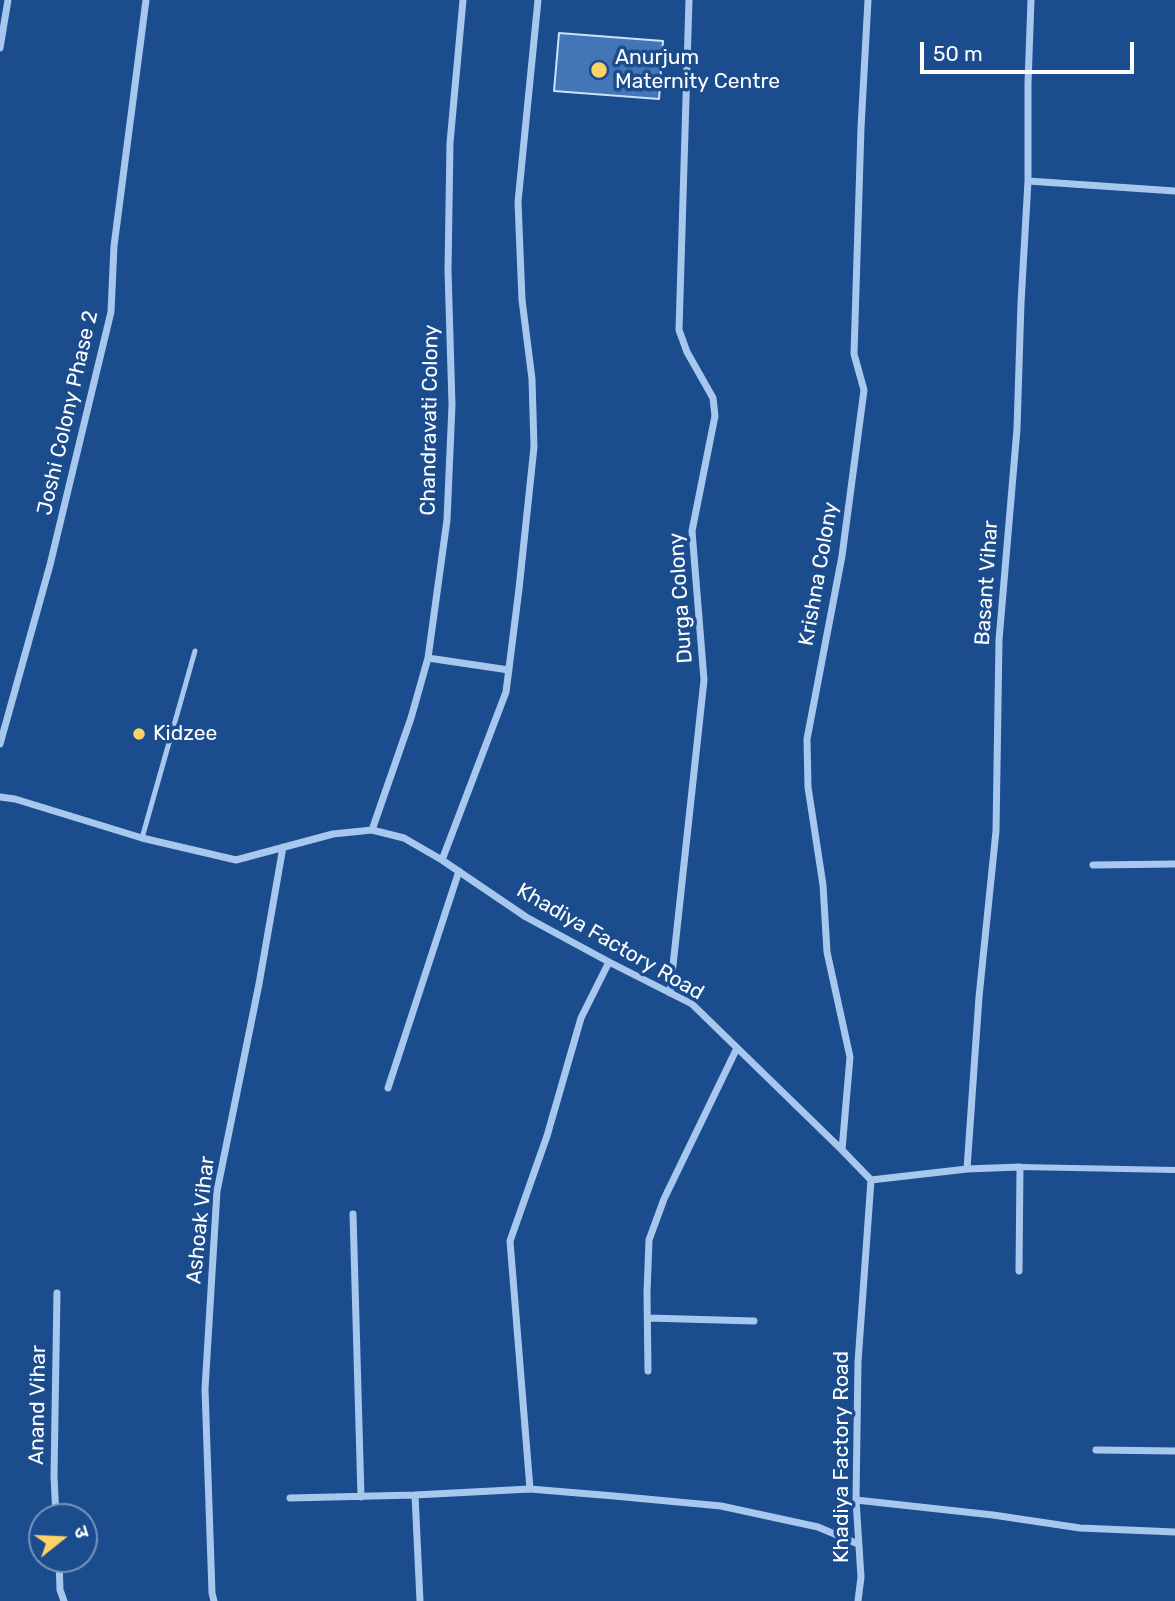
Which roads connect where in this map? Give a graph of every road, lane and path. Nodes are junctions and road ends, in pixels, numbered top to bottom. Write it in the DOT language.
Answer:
graph roads {
  1 [pos="8,0"];
  2 [pos="146,0"];
  3 [pos="463,0"];
  4 [pos="538,0"];
  5 [pos="689,0"];
  6 [pos="868,0"];
  7 [pos="1031,0"];
  8 [pos="0,48"];
  9 [pos="1028,181"];
  10 [pos="1175,191"];
  11 [pos="195,652"];
  12 [pos="428,658"];
  13 [pos="509,670"];
  14 [pos="0,744"];
  15 [pos="0,797"];
  16 [pos="372,831"];
  17 [pos="142,838"];
  18 [pos="283,846"];
  19 [pos="442,860"];
  20 [pos="1175,864"];
  21 [pos="1093,865"];
  22 [pos="459,872"];
  23 [pos="609,962"];
  24 [pos="670,993"];
  25 [pos="737,1048"];
  26 [pos="388,1088"];
  27 [pos="842,1150"];
  28 [pos="1020,1167"];
  29 [pos="967,1169"];
  30 [pos="1175,1170"];
  31 [pos="871,1180"];
  32 [pos="353,1214"];
  33 [pos="1019,1271"];
  34 [pos="57,1293"];
  35 [pos="648,1318"];
  36 [pos="754,1321"];
  37 [pos="648,1371"];
  38 [pos="1096,1450"];
  39 [pos="1175,1451"];
  40 [pos="530,1489"];
  41 [pos="415,1495"];
  42 [pos="361,1497"];
  43 [pos="290,1498"];
  44 [pos="856,1500"];
  45 [pos="55,1503"];
  46 [pos="1175,1532"];
  47 [pos="858,1544"];
  48 [pos="59,1573"];
  49 [pos="64,1601"];
  50 [pos="214,1601"];
  51 [pos="420,1601"];
  52 [pos="858,1601"];
  1 -- 8 [label="street"];
  2 -- 14 [label="street, Joshi Colony Phase 2"];
  3 -- 12 [label="street, Chandravati Colony"];
  4 -- 13 [label="street"];
  5 -- 24 [label="street, Durga Colony"];
  6 -- 27 [label="street, Krishna Colony"];
  7 -- 9 [label="street, Basant Vihar"];
  9 -- 10 [label="street"];
  9 -- 29 [label="street, Basant Vihar"];
  11 -- 17 [label="lane"];
  12 -- 13 [label="street"];
  12 -- 16 [label="street, Chandravati Colony"];
  13 -- 19 [label="street"];
  15 -- 17 [label="street, Khadiya Factory Road"];
  16 -- 18 [label="street, Khadiya Factory Road"];
  16 -- 19 [label="street, Khadiya Factory Road"];
  17 -- 18 [label="street, Khadiya Factory Road"];
  18 -- 50 [label="street, Ashoak Vihar"];
  19 -- 22 [label="street, Khadiya Factory Road"];
  20 -- 21 [label="street"];
  22 -- 23 [label="street, Khadiya Factory Road"];
  22 -- 26 [label="street"];
  23 -- 24 [label="street, Khadiya Factory Road"];
  23 -- 40 [label="street"];
  24 -- 25 [label="street, Khadiya Factory Road"];
  25 -- 27 [label="street, Khadiya Factory Road"];
  25 -- 35 [label="street"];
  27 -- 31 [label="street, Khadiya Factory Road"];
  28 -- 29 [label="street"];
  28 -- 30 [label="street"];
  28 -- 33 [label="street"];
  29 -- 31 [label="street"];
  31 -- 44 [label="street, Khadiya Factory Road"];
  32 -- 42 [label="street"];
  34 -- 45 [label="street, Anand Vihar"];
  35 -- 36 [label="street"];
  35 -- 37 [label="street"];
  38 -- 39 [label="street"];
  40 -- 41 [label="street"];
  40 -- 47 [label="street"];
  41 -- 42 [label="street"];
  41 -- 51 [label="street"];
  42 -- 43 [label="street"];
  44 -- 46 [label="street"];
  44 -- 47 [label="street, Khadiya Factory Road"];
  47 -- 52 [label="street, Khadiya Factory Road"];
  48 -- 49 [label="street"];
}
